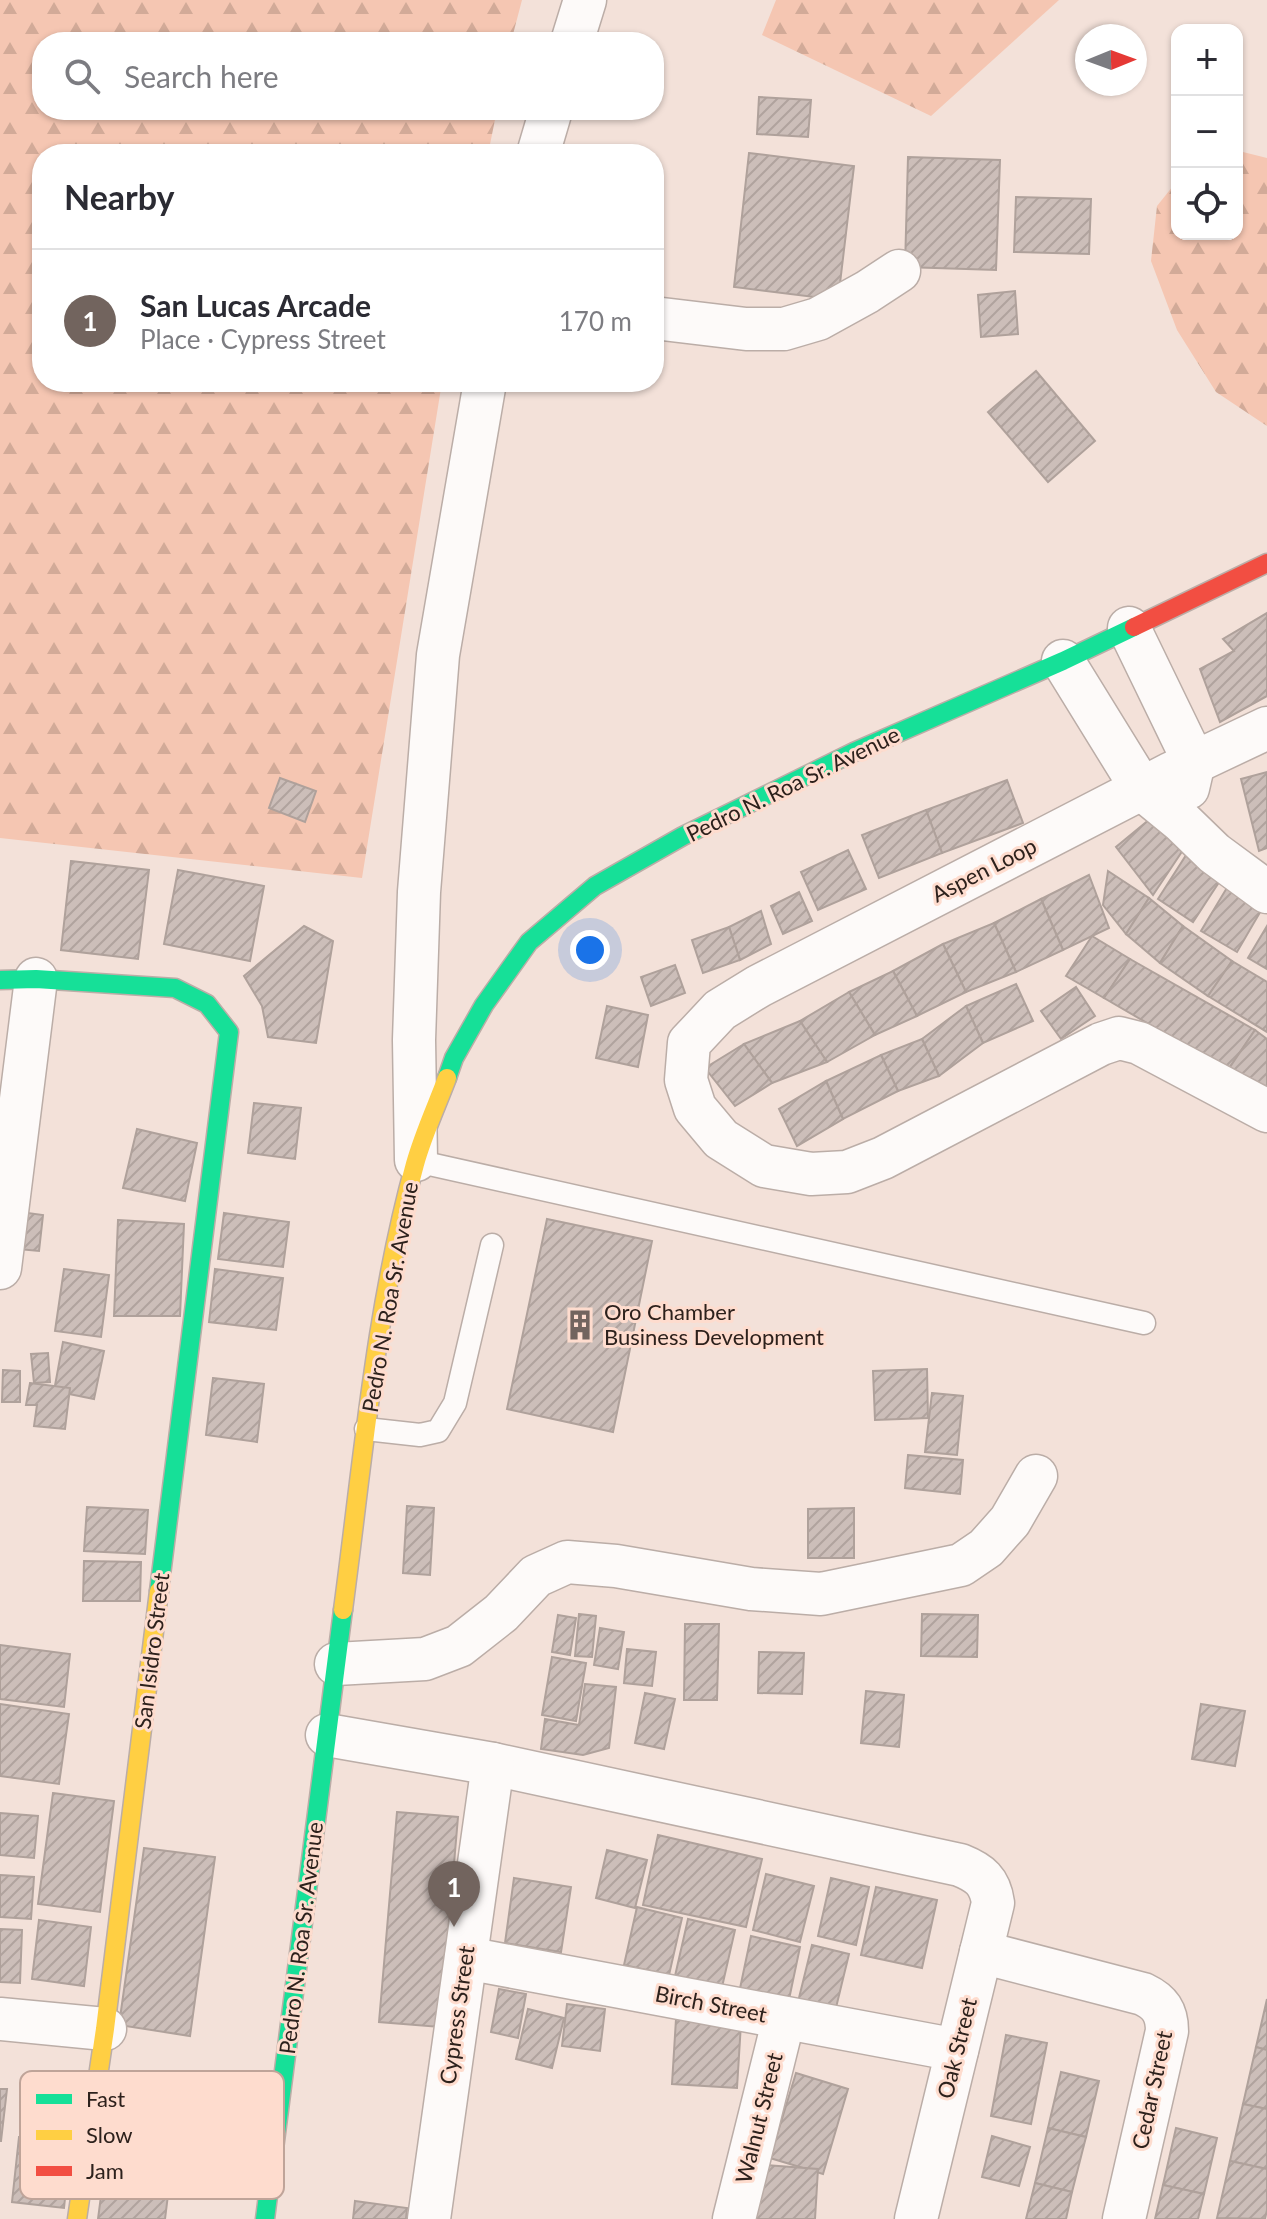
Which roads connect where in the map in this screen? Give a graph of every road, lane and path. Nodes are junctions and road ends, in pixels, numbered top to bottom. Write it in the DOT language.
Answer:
graph roads {
  1 [pos="585,0"];
  2 [pos="575,32"];
  3 [pos="548,120"];
  4 [pos="541,144"];
  5 [pos="899,271"];
  6 [pos="664,319"];
  7 [pos="483,392"];
  8 [pos="1267,563"];
  9 [pos="1129,628"];
  10 [pos="1063,661"];
  11 [pos="1267,728"];
  12 [pos="1194,762"];
  13 [pos="1142,789"];
  14 [pos="1181,821"];
  15 [pos="1267,892"];
  16 [pos="18,980"];
  17 [pos="1267,1111"];
  18 [pos="416,1161"];
  19 [pos="492,1245"];
  20 [pos="0,1268"];
  21 [pos="1144,1323"];
  22 [pos="366,1429"];
  23 [pos="1036,1476"];
  24 [pos="336,1664"];
  25 [pos="327,1735"];
  26 [pos="493,1764"];
  27 [pos="981,1952"];
  28 [pos="466,1958"];
  29 [pos="784,2018"];
  30 [pos="0,2019"];
  31 [pos="105,2029"];
  32 [pos="957,2050"];
  33 [pos="99,2071"];
  34 [pos="284,2071"];
  35 [pos="80,2199"];
  36 [pos="268,2199"];
  37 [pos="77,2219"];
  38 [pos="265,2219"];
  39 [pos="429,2219"];
  40 [pos="734,2219"];
  41 [pos="916,2219"];
  42 [pos="1124,2219"];
  1 -- 2 [label="street"];
  3 -- 4 [label="street"];
  5 -- 6 [label="street"];
  7 -- 18 [label="street"];
  8 -- 9 [label="main road, Pedro N. Roa Sr. Avenue"];
  9 -- 10 [label="main road, Pedro N. Roa Sr. Avenue"];
  9 -- 12 [label="street"];
  10 -- 13 [label="street"];
  10 -- 18 [label="main road, Pedro N. Roa Sr. Avenue"];
  11 -- 12 [label="street, Aspen Loop"];
  12 -- 13 [label="street, Aspen Loop"];
  12 -- 14 [label="street"];
  13 -- 14 [label="street"];
  13 -- 17 [label="street, Aspen Loop"];
  14 -- 15 [label="street"];
  16 -- 20 [label="street"];
  16 -- 31 [label="main road, San Isidro Street"];
  18 -- 21 [label="lane"];
  18 -- 22 [label="main road, Pedro N. Roa Sr. Avenue"];
  19 -- 22 [label="lane"];
  22 -- 24 [label="main road, Pedro N. Roa Sr. Avenue"];
  23 -- 24 [label="street"];
  24 -- 25 [label="main road, Pedro N. Roa Sr. Avenue"];
  25 -- 26 [label="street"];
  25 -- 34 [label="main road, Pedro N. Roa Sr. Avenue"];
  26 -- 27 [label="street, Oak Street"];
  26 -- 28 [label="street, Cypress Street"];
  27 -- 32 [label="street, Oak Street"];
  27 -- 42 [label="street, Cedar Street"];
  28 -- 29 [label="street, Birch Street"];
  28 -- 39 [label="street, Cypress Street"];
  29 -- 32 [label="street, Birch Street"];
  29 -- 40 [label="street, Walnut Street"];
  30 -- 31 [label="street"];
  31 -- 33 [label="main road, San Isidro Street"];
  32 -- 41 [label="street, Oak Street"];
  35 -- 37 [label="main road, San Isidro Street"];
  36 -- 38 [label="main road, Pedro N. Roa Sr. Avenue"];
}
